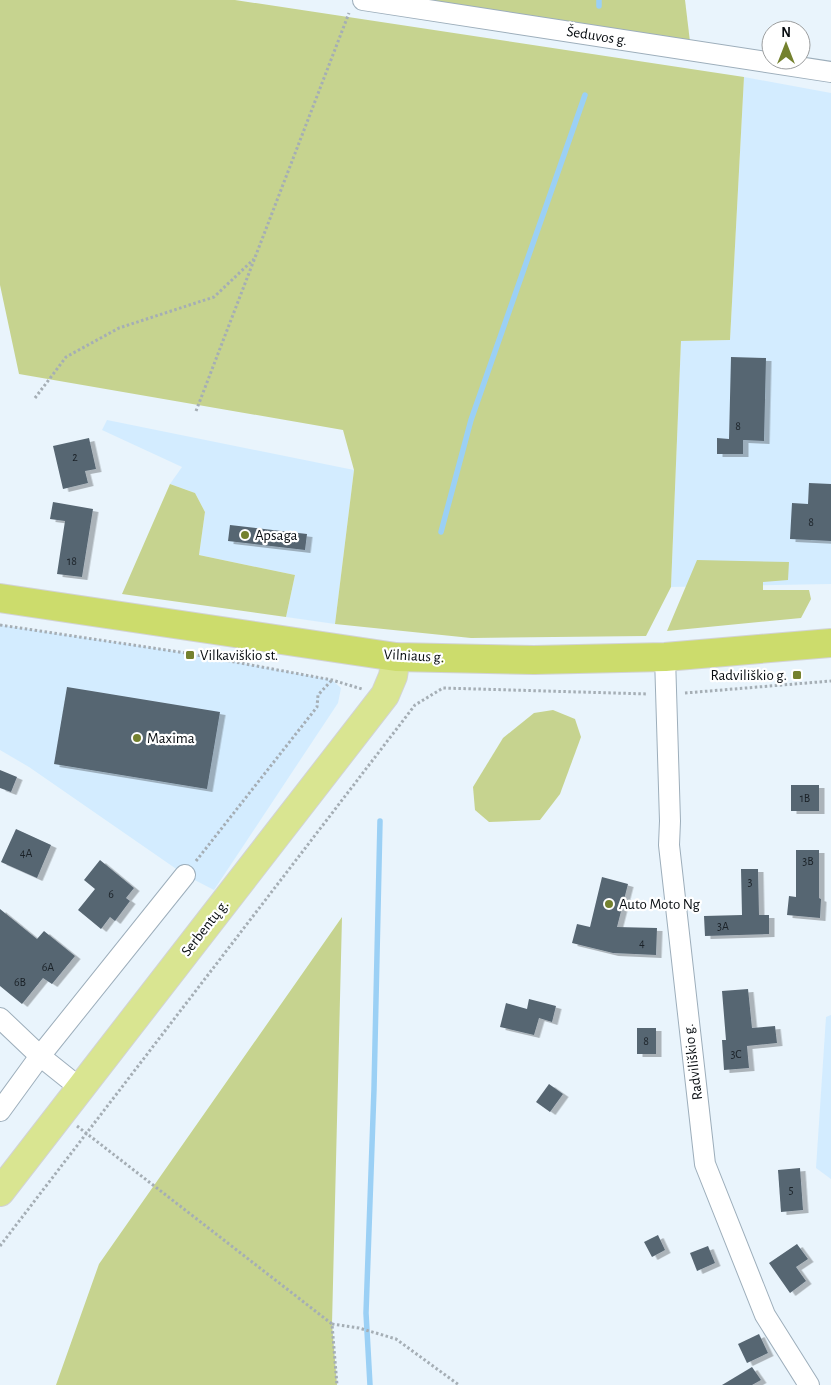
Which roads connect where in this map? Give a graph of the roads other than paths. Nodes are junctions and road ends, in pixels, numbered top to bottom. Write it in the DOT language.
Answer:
graph roads {
  1 [pos="357,4"];
  2 [pos="831,72"];
  3 [pos="0,598"];
  4 [pos="831,643"];
  5 [pos="396,657"];
  6 [pos="665,657"];
  7 [pos="185,875"];
  8 [pos="0,1018"];
  9 [pos="40,1056"];
  10 [pos="80,1088"];
  11 [pos="0,1111"];
  12 [pos="0,1192"];
  13 [pos="809,1385"];
  1 -- 2 [label="street, Šeduvos g."];
  3 -- 5 [label="highway, Vilniaus g."];
  4 -- 6 [label="highway, Vilniaus g."];
  5 -- 6 [label="highway, Vilniaus g."];
  5 -- 10 [label="main road, Serbentų g."];
  6 -- 13 [label="street, Radviliškio g."];
  7 -- 9 [label="street"];
  8 -- 9 [label="street"];
  9 -- 10 [label="street"];
  9 -- 11 [label="street"];
  10 -- 12 [label="main road, Serbentų g."];
}
